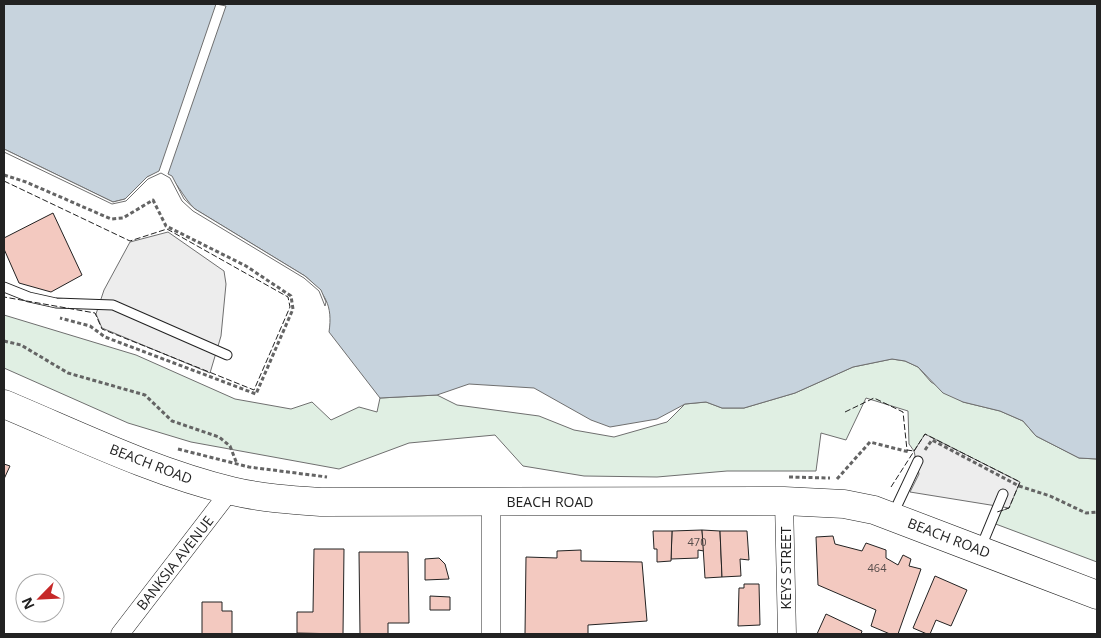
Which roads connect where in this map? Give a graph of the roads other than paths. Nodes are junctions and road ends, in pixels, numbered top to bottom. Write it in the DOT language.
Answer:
graph roads {
  1 [pos="4,287"];
  2 [pos="227,355"];
  3 [pos="4,404"];
  4 [pos="917,456"];
  5 [pos="230,491"];
  6 [pos="1003,494"];
  7 [pos="784,501"];
  8 [pos="491,502"];
  9 [pos="892,516"];
  10 [pos="980,550"];
  11 [pos="1097,595"];
  12 [pos="120,634"];
  13 [pos="491,634"];
  14 [pos="787,634"];
  1 -- 2 [label="lane"];
  3 -- 5 [label="main road, BEACH ROAD"];
  4 -- 9 [label="lane"];
  5 -- 8 [label="main road, BEACH ROAD"];
  5 -- 12 [label="street, BANKSIA AVENUE"];
  6 -- 10 [label="lane"];
  7 -- 8 [label="main road, BEACH ROAD"];
  7 -- 9 [label="main road, BEACH ROAD"];
  7 -- 14 [label="street, KEYS STREET"];
  8 -- 13 [label="street"];
  9 -- 10 [label="main road, BEACH ROAD"];
  10 -- 11 [label="main road, BEACH ROAD"];
}
